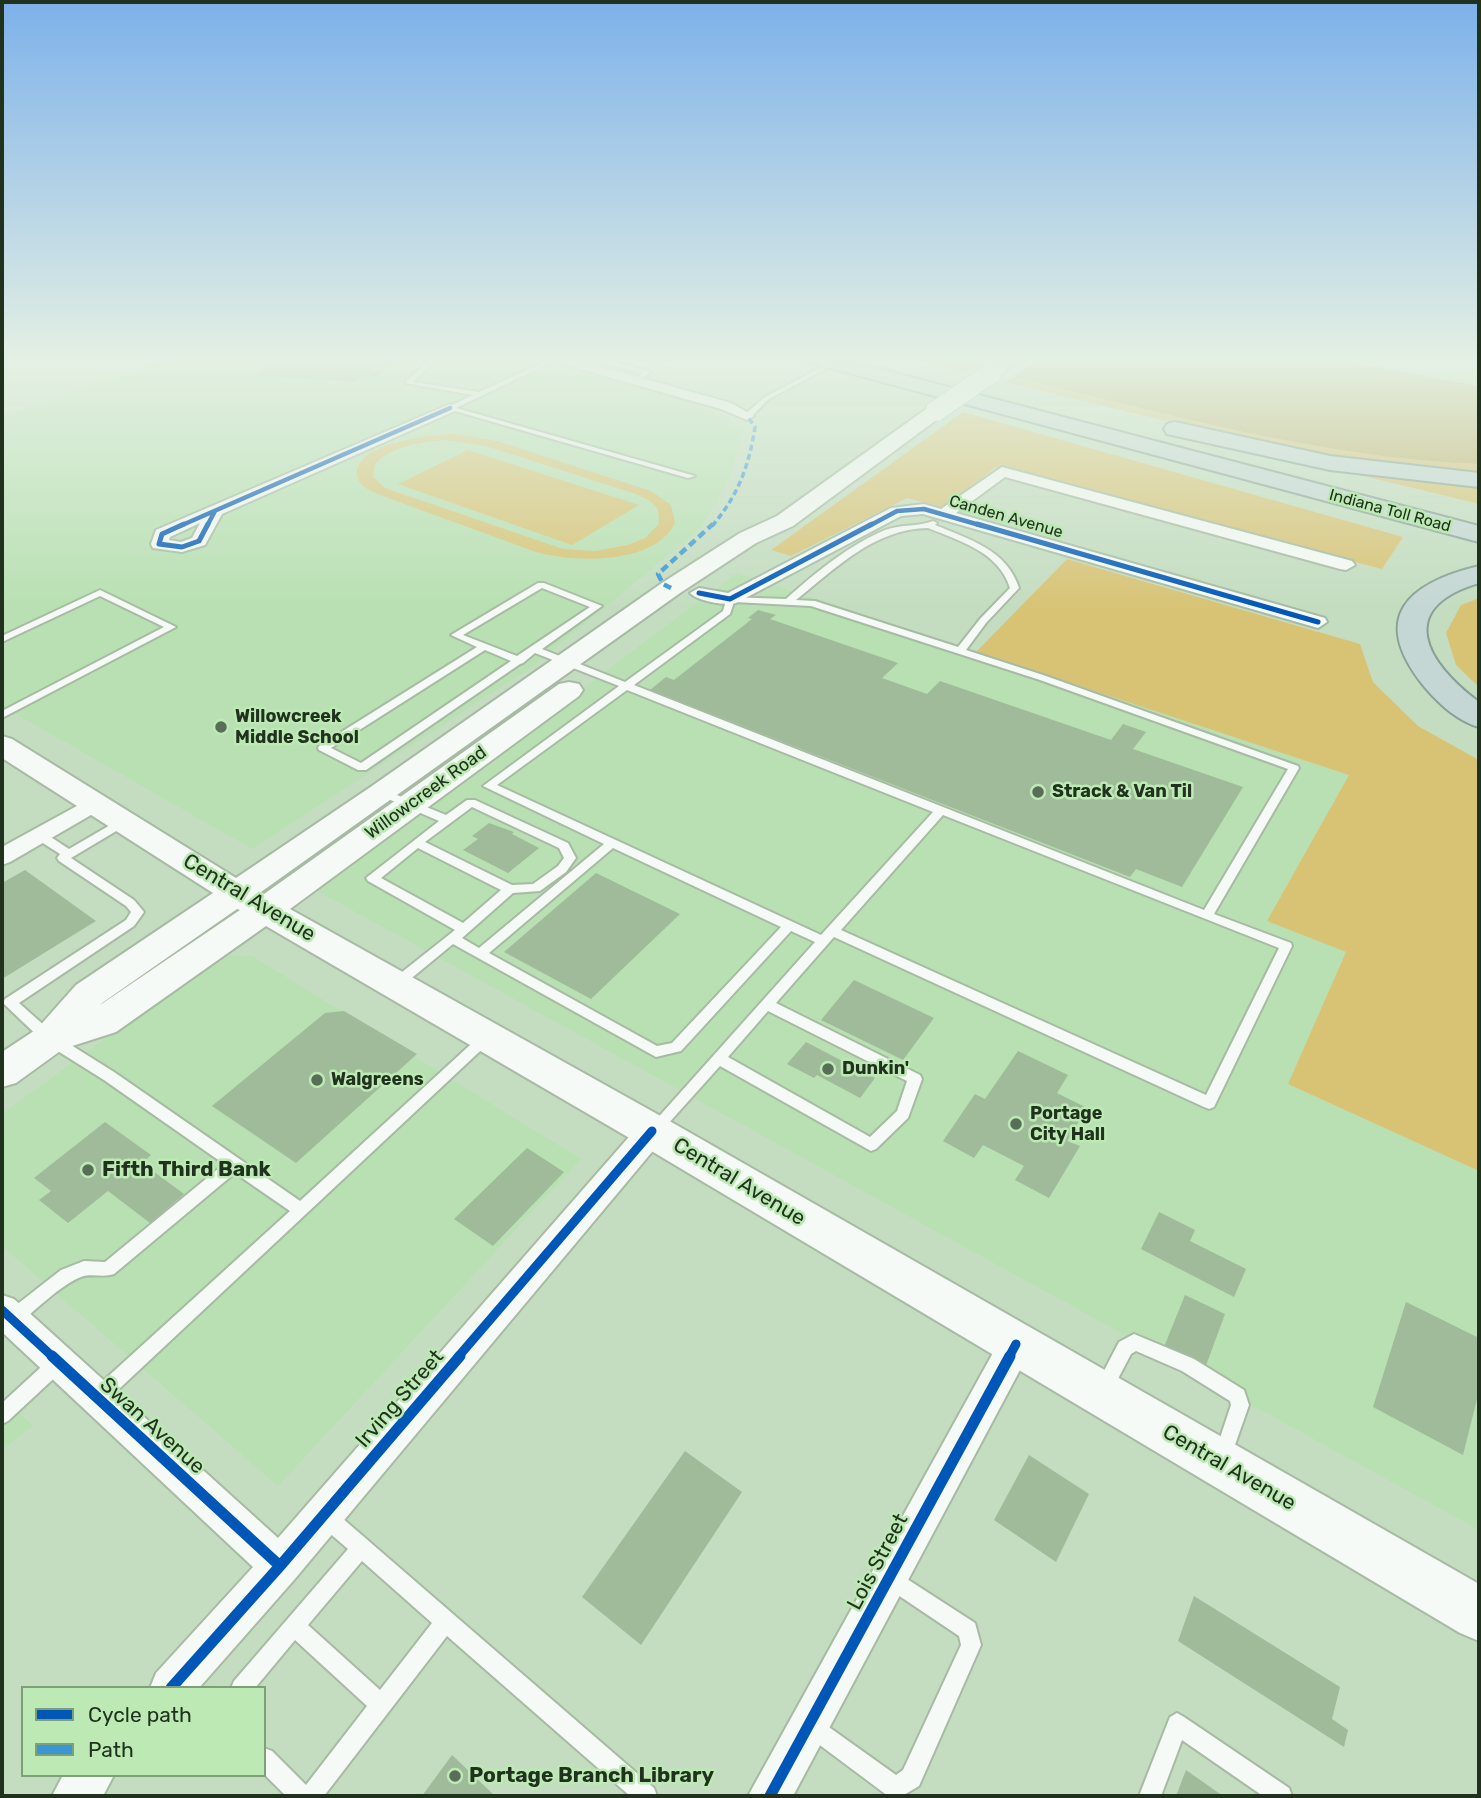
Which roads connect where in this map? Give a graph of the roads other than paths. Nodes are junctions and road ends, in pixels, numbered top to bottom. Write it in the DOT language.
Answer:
graph roads {
  1 [pos="373,442"];
  2 [pos="570,442"];
  3 [pos="894,442"];
  4 [pos="1125,442"];
  5 [pos="1205,442"];
  6 [pos="1236,442"];
  7 [pos="1136,445"];
  8 [pos="691,476"];
  9 [pos="1479,480"];
  10 [pos="215,511"];
  11 [pos="1479,511"];
  12 [pos="945,514"];
  13 [pos="785,522"];
  14 [pos="929,526"];
  15 [pos="1479,534"];
  16 [pos="1479,544"];
  17 [pos="1346,565"];
  18 [pos="1479,574"];
  19 [pos="1479,586"];
  20 [pos="699,593"];
  21 [pos="730,599"];
  22 [pos="790,600"];
  23 [pos="1318,622"];
  24 [pos="2,639"];
  25 [pos="483,647"];
  26 [pos="534,649"];
  27 [pos="960,652"];
  28 [pos="520,661"];
  29 [pos="581,667"];
  30 [pos="626,684"];
  31 [pos="1479,702"];
  32 [pos="2,715"];
  33 [pos="1479,717"];
  34 [pos="2,745"];
  35 [pos="396,800"];
  36 [pos="95,803"];
  37 [pos="941,810"];
  38 [pos="447,820"];
  39 [pos="124,821"];
  40 [pos="39,835"];
  41 [pos="417,843"];
  42 [pos="611,844"];
  43 [pos="68,855"];
  44 [pos="2,857"];
  45 [pos="510,889"];
  46 [pos="251,902"];
  47 [pos="1207,916"];
  48 [pos="789,926"];
  49 [pos="464,929"];
  50 [pos="827,936"];
  51 [pos="452,938"];
  52 [pos="480,954"];
  53 [pos="397,983"];
  54 [pos="6,1002"];
  55 [pos="766,1004"];
  56 [pos="489,1036"];
  57 [pos="50,1039"];
  58 [pos="718,1058"];
  59 [pos="2,1072"];
  60 [pos="652,1131"];
  61 [pos="235,1164"];
  62 [pos="301,1210"];
  63 [pos="7,1315"];
  64 [pos="1016,1343"];
  65 [pos="58,1363"];
  66 [pos="1102,1394"];
  67 [pos="97,1398"];
  68 [pos="2,1415"];
  69 [pos="1221,1463"];
  70 [pos="324,1515"];
  71 [pos="361,1548"];
  72 [pos="280,1566"];
  73 [pos="890,1578"];
  74 [pos="1479,1614"];
  75 [pos="446,1621"];
  76 [pos="294,1626"];
  77 [pos="173,1686"];
  78 [pos="243,1686"];
  79 [pos="381,1705"];
  80 [pos="809,1724"];
  81 [pos="266,1761"];
  82 [pos="91,1777"];
  83 [pos="74,1796"];
  84 [pos="301,1796"];
  85 [pos="311,1796"];
  86 [pos="646,1796"];
  87 [pos="770,1796"];
  88 [pos="1150,1796"];
  89 [pos="1281,1796"];
  1 -- 10 [label="street"];
  2 -- 8 [label="lane"];
  3 -- 13 [label="main road, Willowcreek Road, bridge"];
  4 -- 7 [label="highway, Indiana Toll Road"];
  5 -- 11 [label="highway, Indiana Toll Road"];
  6 -- 9 [label="highway"];
  7 -- 15 [label="highway, Indiana Toll Road"];
  7 -- 16 [label="highway"];
  12 -- 14 [label="lane"];
  12 -- 17 [label="street, Canden Avenue"];
  12 -- 21 [label="street, Canden Avenue"];
  12 -- 23 [label="street, Canden Avenue"];
  13 -- 20 [label="main road, Willowcreek Road"];
  13 -- 29 [label="main road, Willowcreek Road"];
  14 -- 22 [label="lane"];
  14 -- 27 [label="lane"];
  18 -- 33 [label="highway"];
  19 -- 31 [label="highway"];
  20 -- 21 [label="street"];
  20 -- 29 [label="main road, Willowcreek Road"];
  21 -- 22 [label="lane"];
  21 -- 30 [label="lane"];
  22 -- 27 [label="lane"];
  24 -- 32 [label="lane"];
  25 -- 26 [label="lane"];
  25 -- 28 [label="lane"];
  25 -- 28 [label="lane"];
  26 -- 28 [label="lane"];
  26 -- 29 [label="lane"];
  27 -- 47 [label="lane"];
  29 -- 30 [label="lane"];
  29 -- 35 [label="main road, Willowcreek Road"];
  30 -- 37 [label="lane"];
  30 -- 42 [label="lane"];
  34 -- 36 [label="main road, Central Avenue"];
  35 -- 38 [label="lane"];
  35 -- 46 [label="main road, Willowcreek Road"];
  36 -- 39 [label="main road, Central Avenue"];
  36 -- 40 [label="street"];
  37 -- 47 [label="lane"];
  37 -- 50 [label="lane"];
  38 -- 41 [label="lane"];
  38 -- 45 [label="lane"];
  39 -- 43 [label="lane"];
  39 -- 46 [label="main road, Central Avenue"];
  40 -- 43 [label="lane"];
  40 -- 44 [label="street"];
  41 -- 45 [label="lane"];
  41 -- 49 [label="lane"];
  42 -- 48 [label="lane"];
  42 -- 52 [label="lane"];
  43 -- 54 [label="lane"];
  45 -- 49 [label="lane"];
  46 -- 53 [label="main road, Central Avenue"];
  46 -- 57 [label="main road, Willowcreek Road"];
  47 -- 50 [label="lane"];
  48 -- 50 [label="lane"];
  48 -- 52 [label="lane"];
  49 -- 51 [label="lane"];
  50 -- 55 [label="lane"];
  51 -- 52 [label="lane"];
  51 -- 53 [label="lane"];
  53 -- 56 [label="main road, Central Avenue"];
  54 -- 57 [label="lane"];
  55 -- 58 [label="lane"];
  55 -- 58 [label="lane"];
  56 -- 60 [label="main road, Central Avenue"];
  56 -- 62 [label="lane"];
  57 -- 59 [label="main road, Willowcreek Road"];
  57 -- 61 [label="lane"];
  58 -- 60 [label="lane"];
  60 -- 64 [label="main road, Central Avenue"];
  60 -- 70 [label="street, Irving Street"];
  61 -- 62 [label="lane"];
  61 -- 63 [label="lane"];
  62 -- 67 [label="lane"];
  63 -- 65 [label="street, Swan Avenue"];
  64 -- 66 [label="main road, Central Avenue"];
  64 -- 73 [label="street, Lois Street"];
  65 -- 67 [label="street, Swan Avenue"];
  65 -- 68 [label="lane"];
  66 -- 69 [label="main road, Central Avenue"];
  66 -- 69 [label="lane"];
  67 -- 72 [label="street, Swan Avenue"];
  69 -- 74 [label="main road, Central Avenue"];
  70 -- 71 [label="lane"];
  70 -- 72 [label="street, Irving Street"];
  71 -- 75 [label="lane"];
  71 -- 76 [label="lane"];
  72 -- 77 [label="street, Irving Street"];
  73 -- 80 [label="street, Lois Street"];
  73 -- 80 [label="lane"];
  75 -- 79 [label="lane"];
  75 -- 86 [label="lane"];
  76 -- 78 [label="lane"];
  76 -- 79 [label="lane"];
  79 -- 85 [label="lane"];
  80 -- 87 [label="street, Lois Street"];
  81 -- 84 [label="lane"];
  82 -- 83 [label="street"];
  88 -- 89 [label="lane"];
}
